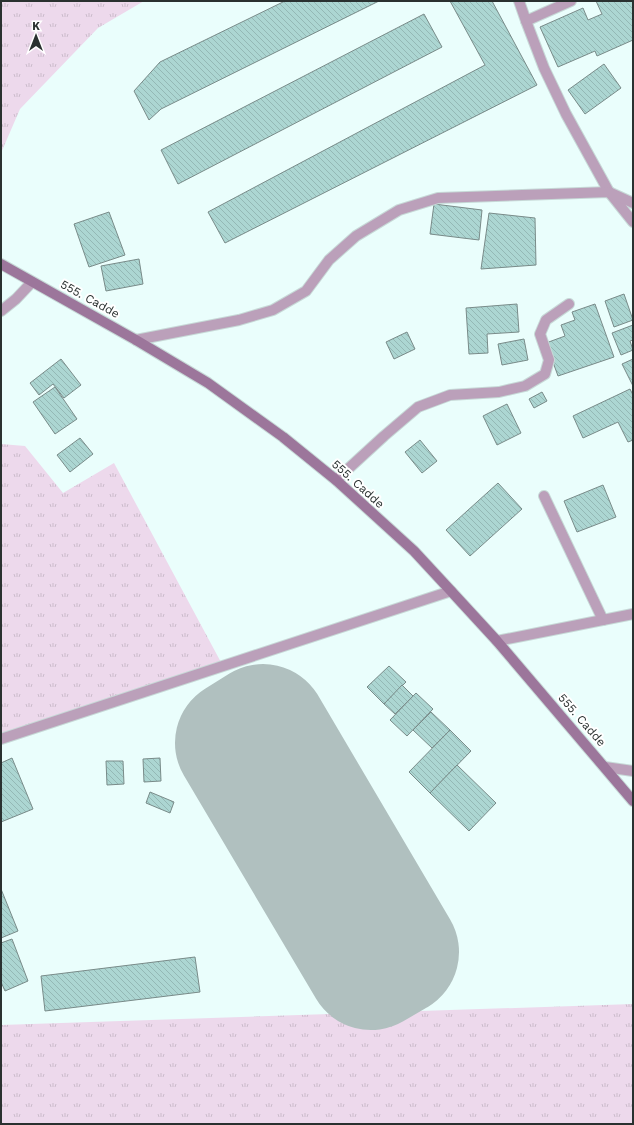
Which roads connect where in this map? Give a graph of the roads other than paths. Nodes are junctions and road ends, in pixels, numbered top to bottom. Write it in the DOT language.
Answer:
graph roads {
  1 [pos="519,1"];
  2 [pos="571,1"];
  3 [pos="526,21"];
  4 [pos="609,192"];
  5 [pos="633,203"];
  6 [pos="633,222"];
  7 [pos="1,264"];
  8 [pos="32,282"];
  9 [pos="569,304"];
  10 [pos="1,311"];
  11 [pos="136,340"];
  12 [pos="336,480"];
  13 [pos="544,496"];
  14 [pos="452,591"];
  15 [pos="633,614"];
  16 [pos="603,620"];
  17 [pos="497,641"];
  18 [pos="1,739"];
  19 [pos="605,768"];
  20 [pos="633,771"];
  21 [pos="633,801"];
  1 -- 3 [label="street"];
  2 -- 3 [label="street"];
  3 -- 4 [label="street"];
  4 -- 5 [label="street"];
  4 -- 6 [label="street"];
  4 -- 11 [label="street"];
  7 -- 8 [label="street, 555. Cadde"];
  8 -- 10 [label="street"];
  8 -- 11 [label="street, 555. Cadde"];
  9 -- 12 [label="street"];
  11 -- 12 [label="street, 555. Cadde"];
  12 -- 14 [label="street, 555. Cadde"];
  13 -- 16 [label="street"];
  14 -- 17 [label="street, 555. Cadde"];
  14 -- 18 [label="street"];
  15 -- 16 [label="street"];
  16 -- 17 [label="street"];
  17 -- 19 [label="street, 555. Cadde"];
  19 -- 20 [label="street"];
  19 -- 21 [label="street, 555. Cadde"];
}
